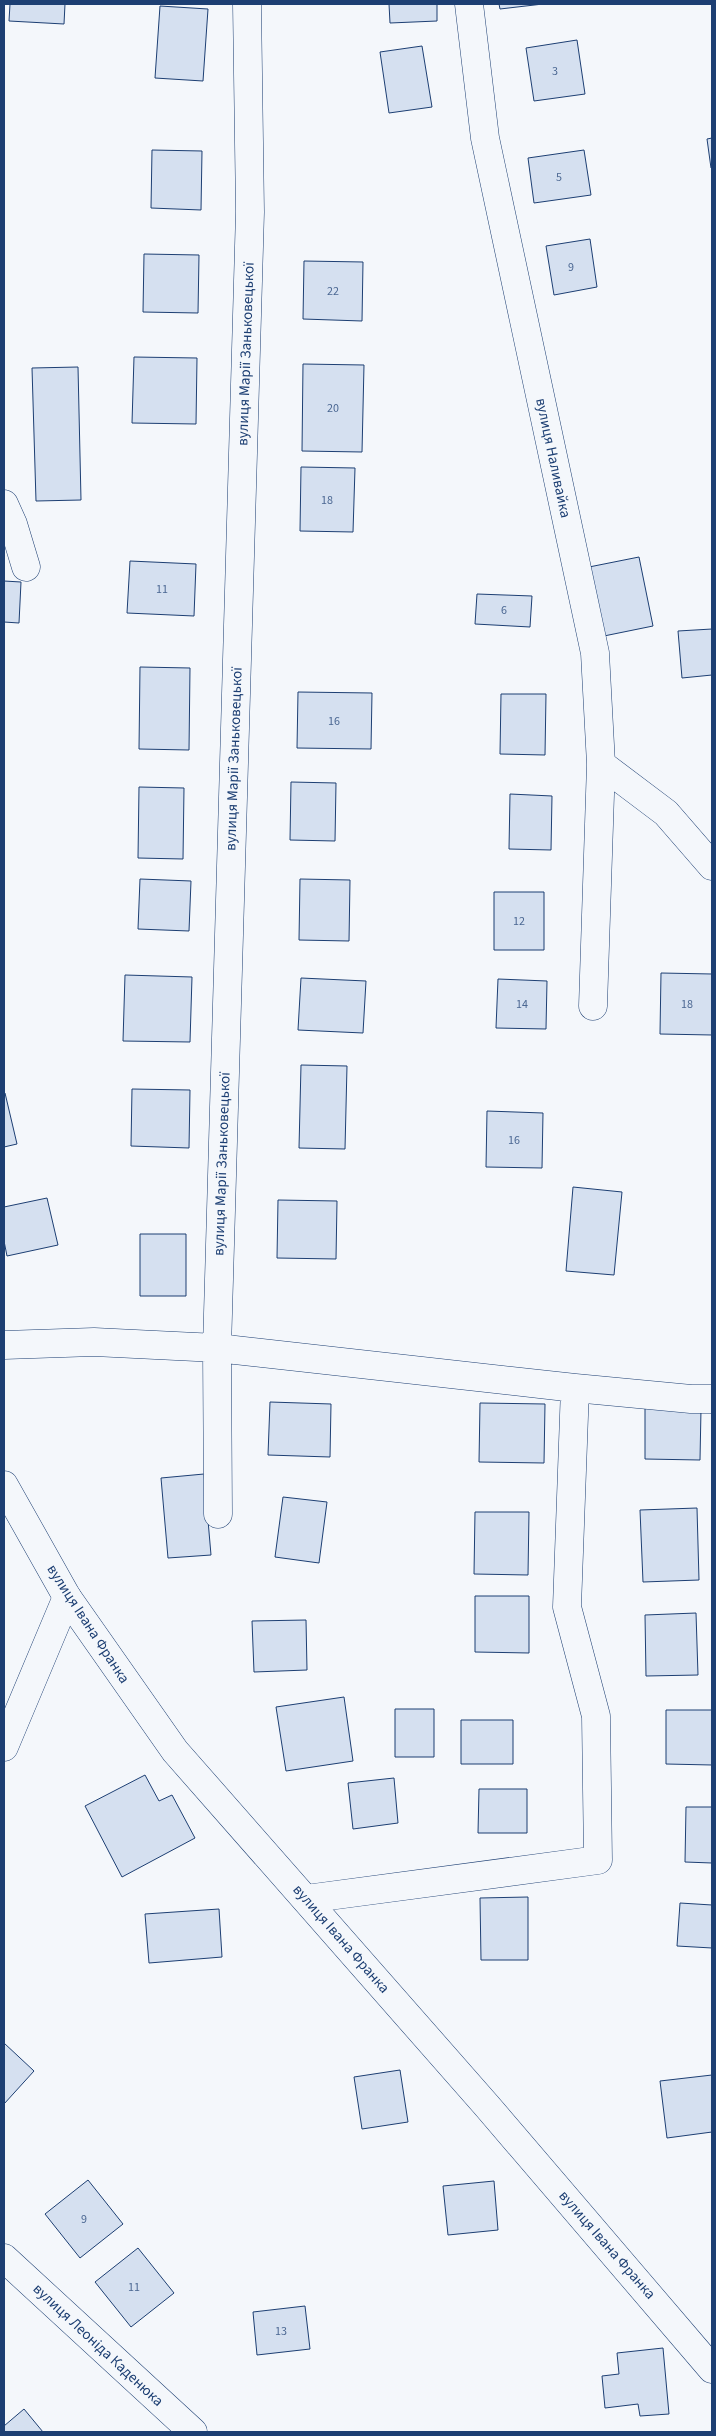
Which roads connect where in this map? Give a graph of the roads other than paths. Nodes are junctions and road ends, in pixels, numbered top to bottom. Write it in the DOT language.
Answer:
graph roads {
  1 [pos="247,4"];
  2 [pos="469,4"];
  3 [pos="4,504"];
  4 [pos="26,567"];
  5 [pos="601,764"];
  6 [pos="712,866"];
  7 [pos="593,1006"];
  8 [pos="4,1346"];
  9 [pos="217,1348"];
  10 [pos="575,1388"];
  11 [pos="712,1398"];
  12 [pos="4,1485"];
  13 [pos="218,1514"];
  14 [pos="67,1596"];
  15 [pos="4,1747"];
  16 [pos="306,1899"];
  17 [pos="4,2258"];
  18 [pos="712,2369"];
  19 [pos="193,2432"];
  1 -- 9 [label="street, вулиця Марії Заньковецької"];
  2 -- 5 [label="street, вулиця Наливайка"];
  3 -- 4 [label="street"];
  5 -- 6 [label="street"];
  5 -- 7 [label="street, вулиця Наливайка"];
  8 -- 9 [label="street"];
  9 -- 10 [label="street"];
  9 -- 13 [label="street, вулиця Марії Заньковецької"];
  10 -- 11 [label="street"];
  10 -- 16 [label="street"];
  12 -- 14 [label="street, вулиця Івана Франка"];
  14 -- 15 [label="street"];
  14 -- 16 [label="street, вулиця Івана Франка"];
  16 -- 18 [label="street, вулиця Івана Франка"];
  17 -- 19 [label="street, вулиця Леоніда Каденюка"];
}
